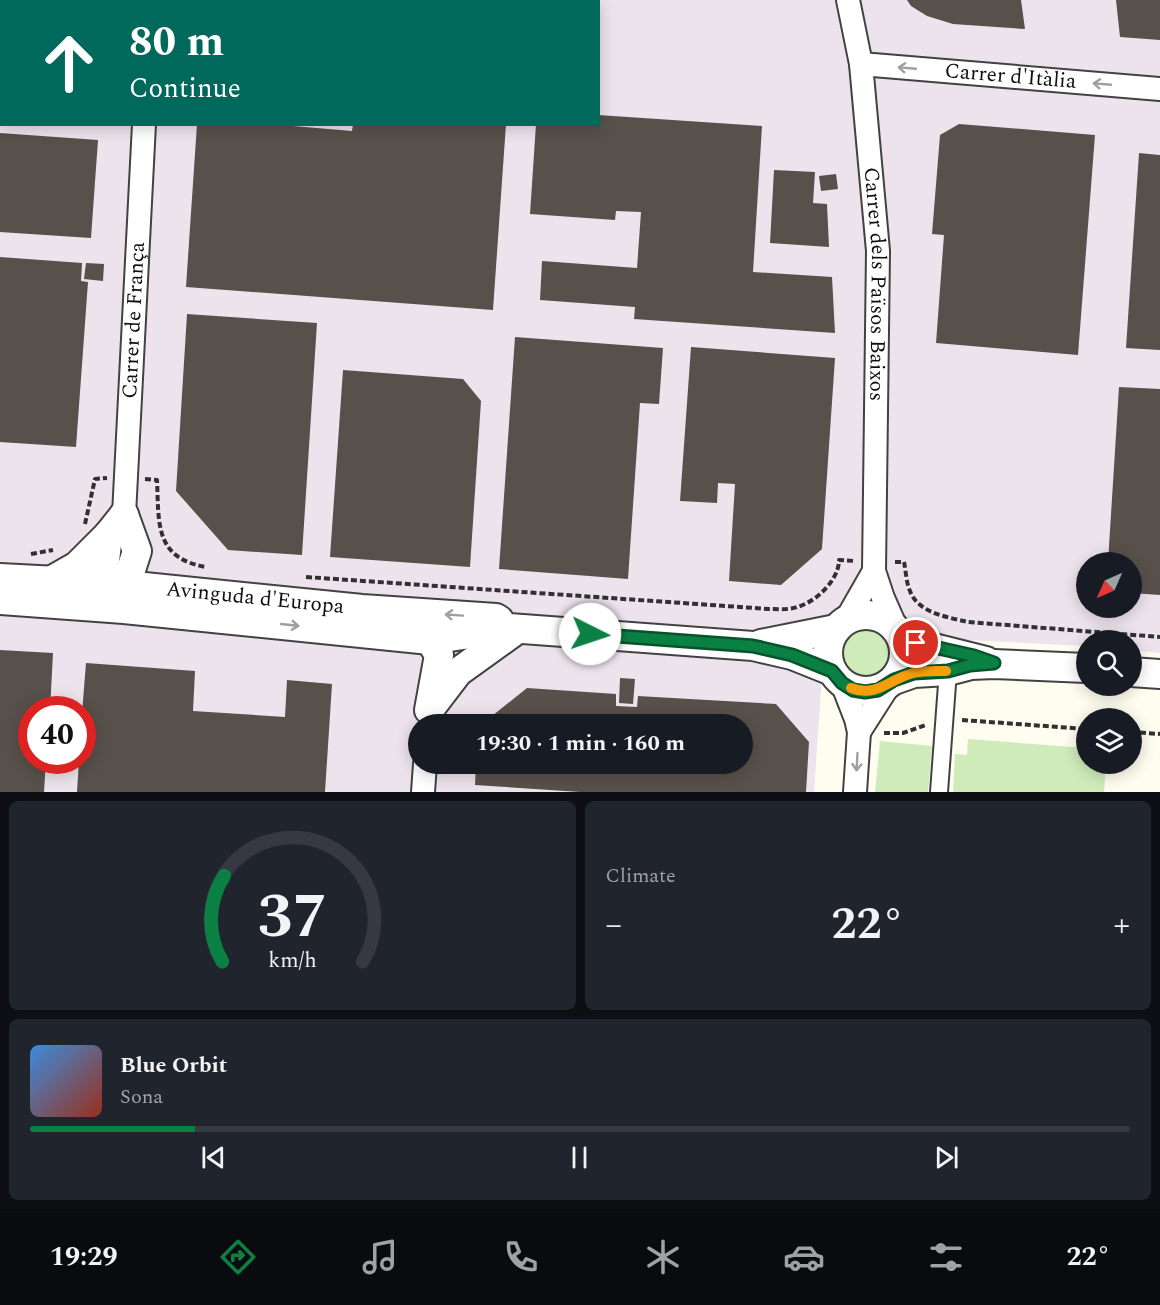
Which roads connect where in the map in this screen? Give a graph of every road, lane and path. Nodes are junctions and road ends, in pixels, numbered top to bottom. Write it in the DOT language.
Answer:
graph roads {
  1 [pos="848,0"];
  2 [pos="861,64"];
  3 [pos="1160,89"];
  4 [pos="144,126"];
  5 [pos="126,478"];
  6 [pos="106,525"];
  7 [pos="56,550"];
  8 [pos="137,551"];
  9 [pos="23,554"];
  10 [pos="874,566"];
  11 [pos="212,568"];
  12 [pos="0,578"];
  13 [pos="49,582"];
  14 [pos="115,584"];
  15 [pos="0,589"];
  16 [pos="307,590"];
  17 [pos="195,593"];
  18 [pos="0,600"];
  19 [pos="232,620"];
  20 [pos="841,624"];
  21 [pos="514,628"];
  22 [pos="900,635"];
  23 [pos="1160,637"];
  24 [pos="430,640"];
  25 [pos="753,646"];
  26 [pos="994,663"];
  27 [pos="1076,667"];
  28 [pos="948,671"];
  29 [pos="1142,673"];
  30 [pos="1160,674"];
  31 [pos="837,677"];
  32 [pos="891,683"];
  33 [pos="429,714"];
  34 [pos="431,714"];
  35 [pos="944,718"];
  36 [pos="1076,728"];
  37 [pos="859,732"];
  38 [pos="1142,733"];
  39 [pos="1160,734"];
  40 [pos="424,774"];
  41 [pos="423,792"];
  42 [pos="855,792"];
  43 [pos="939,792"];
  1 -- 2 [label="street, Carrer dels Països Baixos"];
  3 -- 2 [label="street, Carrer d'Itàlia, one-way"];
  2 -- 10 [label="street, Carrer dels Països Baixos"];
  4 -- 5 [label="street, Carrer de França"];
  5 -- 6 [label="street, Carrer de França"];
  5 -- 6 [label="path"];
  5 -- 11 [label="path"];
  6 -- 8 [label="street"];
  6 -- 13 [label="street"];
  6 -- 14 [label="street"];
  7 -- 9 [label="path"];
  8 -- 14 [label="street"];
  8 -- 17 [label="street"];
  10 -- 16 [label="path"];
  10 -- 20 [label="street, Carrer dels Països Baixos"];
  10 -- 22 [label="street, Carrer dels Països Baixos"];
  10 -- 23 [label="path"];
  12 -- 13 [label="street, Avinguda d'Europa"];
  13 -- 14 [label="street, Avinguda d'Europa"];
  14 -- 15 [label="street"];
  14 -- 17 [label="street, Avinguda d'Europa"];
  14 -- 19 [label="street"];
  16 -- 17 [label="street, Avinguda d'Europa"];
  21 -- 16 [label="street, Avinguda d'Europa, one-way"];
  16 -- 24 [label="street"];
  18 -- 19 [label="street, Avinguda d'Europa"];
  19 -- 24 [label="street, Avinguda d'Europa, one-way"];
  20 -- 22 [label="street"];
  20 -- 25 [label="street, Avinguda d'Europa"];
  20 -- 31 [label="street"];
  21 -- 24 [label="street, Avinguda d'Europa"];
  21 -- 25 [label="street, Avinguda d'Europa"];
  21 -- 34 [label="street"];
  22 -- 26 [label="street"];
  22 -- 32 [label="street"];
  24 -- 33 [label="street"];
  25 -- 31 [label="street, Avinguda d'Europa"];
  26 -- 27 [label="street"];
  26 -- 28 [label="street"];
  28 -- 32 [label="street"];
  28 -- 35 [label="street"];
  29 -- 30 [label="street"];
  31 -- 32 [label="street"];
  31 -- 37 [label="street"];
  32 -- 37 [label="street"];
  35 -- 36 [label="path"];
  35 -- 37 [label="path"];
  35 -- 43 [label="street"];
  37 -- 42 [label="street, one-way"];
  38 -- 39 [label="path"];
  40 -- 41 [label="street"];
}
